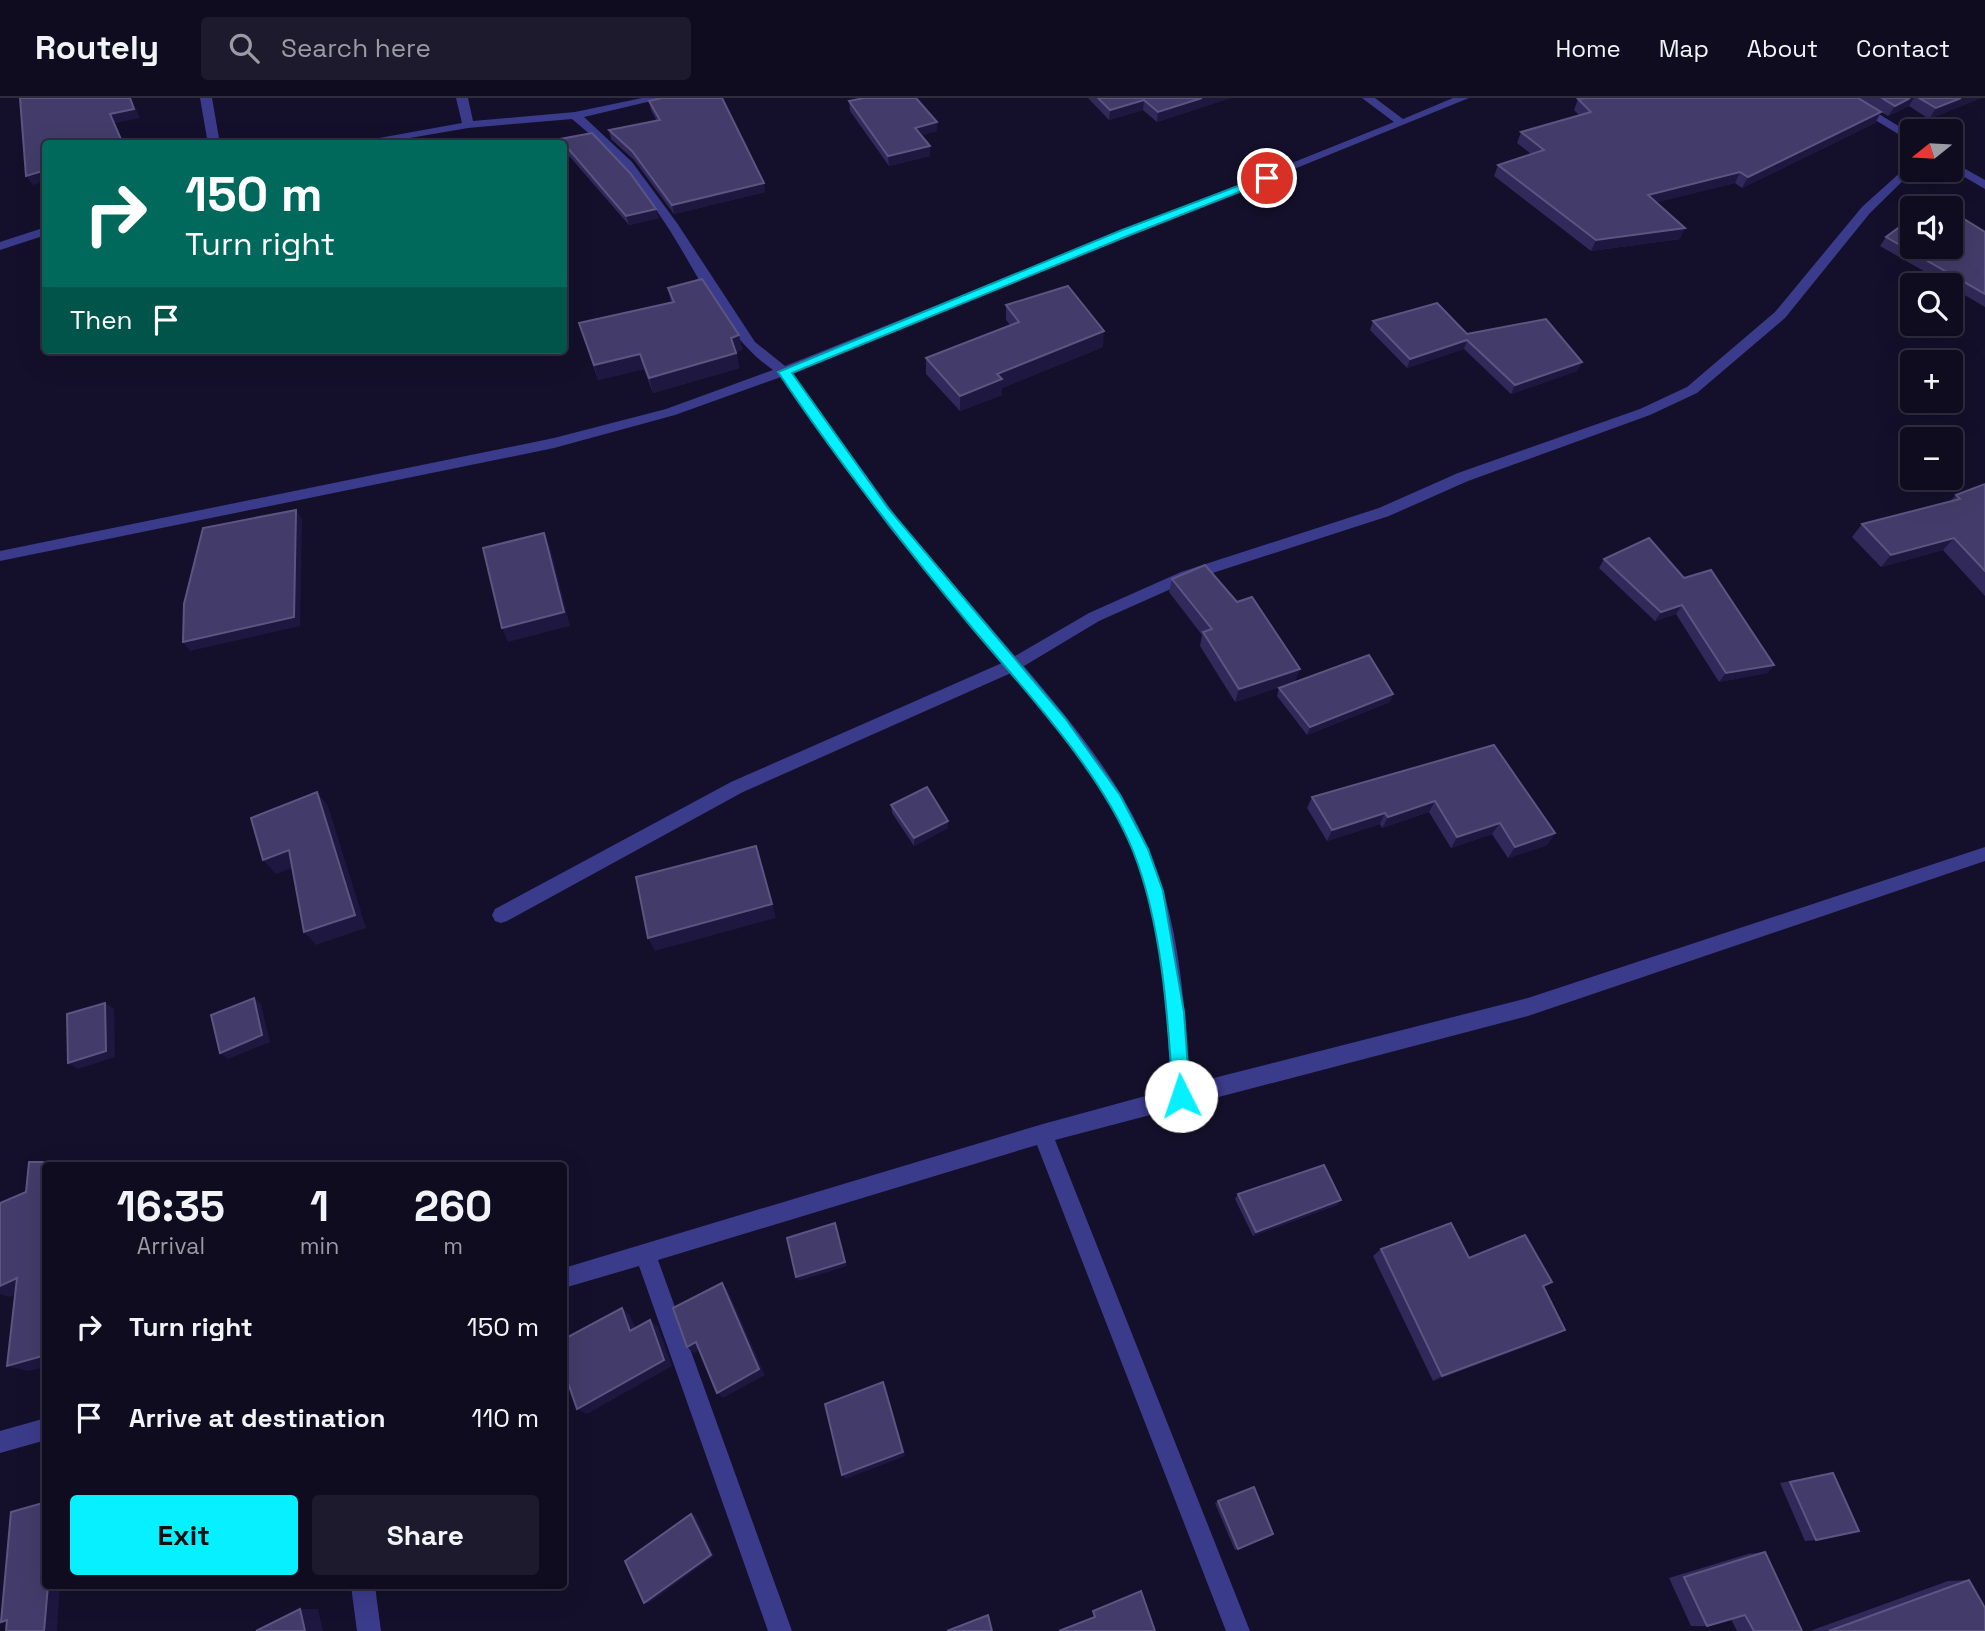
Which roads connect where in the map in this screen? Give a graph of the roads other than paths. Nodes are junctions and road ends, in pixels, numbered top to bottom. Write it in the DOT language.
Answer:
graph roads {
  1 [pos="206,98"];
  2 [pos="462,98"];
  3 [pos="658,98"];
  4 [pos="1368,98"];
  5 [pos="1462,98"];
  6 [pos="1845,98"];
  7 [pos="575,115"];
  8 [pos="1402,123"];
  9 [pos="468,124"];
  10 [pos="1900,132"];
  11 [pos="213,140"];
  12 [pos="374,140"];
  13 [pos="1964,172"];
  14 [pos="1900,177"];
  15 [pos="1985,185"];
  16 [pos="42,232"];
  17 [pos="0,246"];
  18 [pos="784,372"];
  19 [pos="0,556"];
  20 [pos="1013,665"];
  21 [pos="1985,854"];
  22 [pos="501,915"];
  23 [pos="1181,1096"];
  24 [pos="1043,1135"];
  25 [pos="645,1254"];
  26 [pos="567,1278"];
  27 [pos="42,1430"];
  28 [pos="0,1442"];
  29 [pos="363,1589"];
  30 [pos="369,1631"];
  31 [pos="780,1631"];
  32 [pos="1238,1631"];
  1 -- 11 [label="street"];
  2 -- 9 [label="street"];
  3 -- 7 [label="street"];
  4 -- 8 [label="street"];
  5 -- 8 [label="street"];
  6 -- 10 [label="street"];
  7 -- 9 [label="street"];
  7 -- 18 [label="street"];
  8 -- 18 [label="street"];
  9 -- 12 [label="street"];
  13 -- 15 [label="street"];
  14 -- 20 [label="street"];
  16 -- 17 [label="street"];
  18 -- 19 [label="street"];
  18 -- 20 [label="street"];
  20 -- 22 [label="street"];
  20 -- 23 [label="street"];
  21 -- 23 [label="street"];
  23 -- 24 [label="street"];
  24 -- 25 [label="street"];
  24 -- 32 [label="street"];
  25 -- 26 [label="street"];
  25 -- 31 [label="street"];
  27 -- 28 [label="street"];
  29 -- 30 [label="street"];
}
